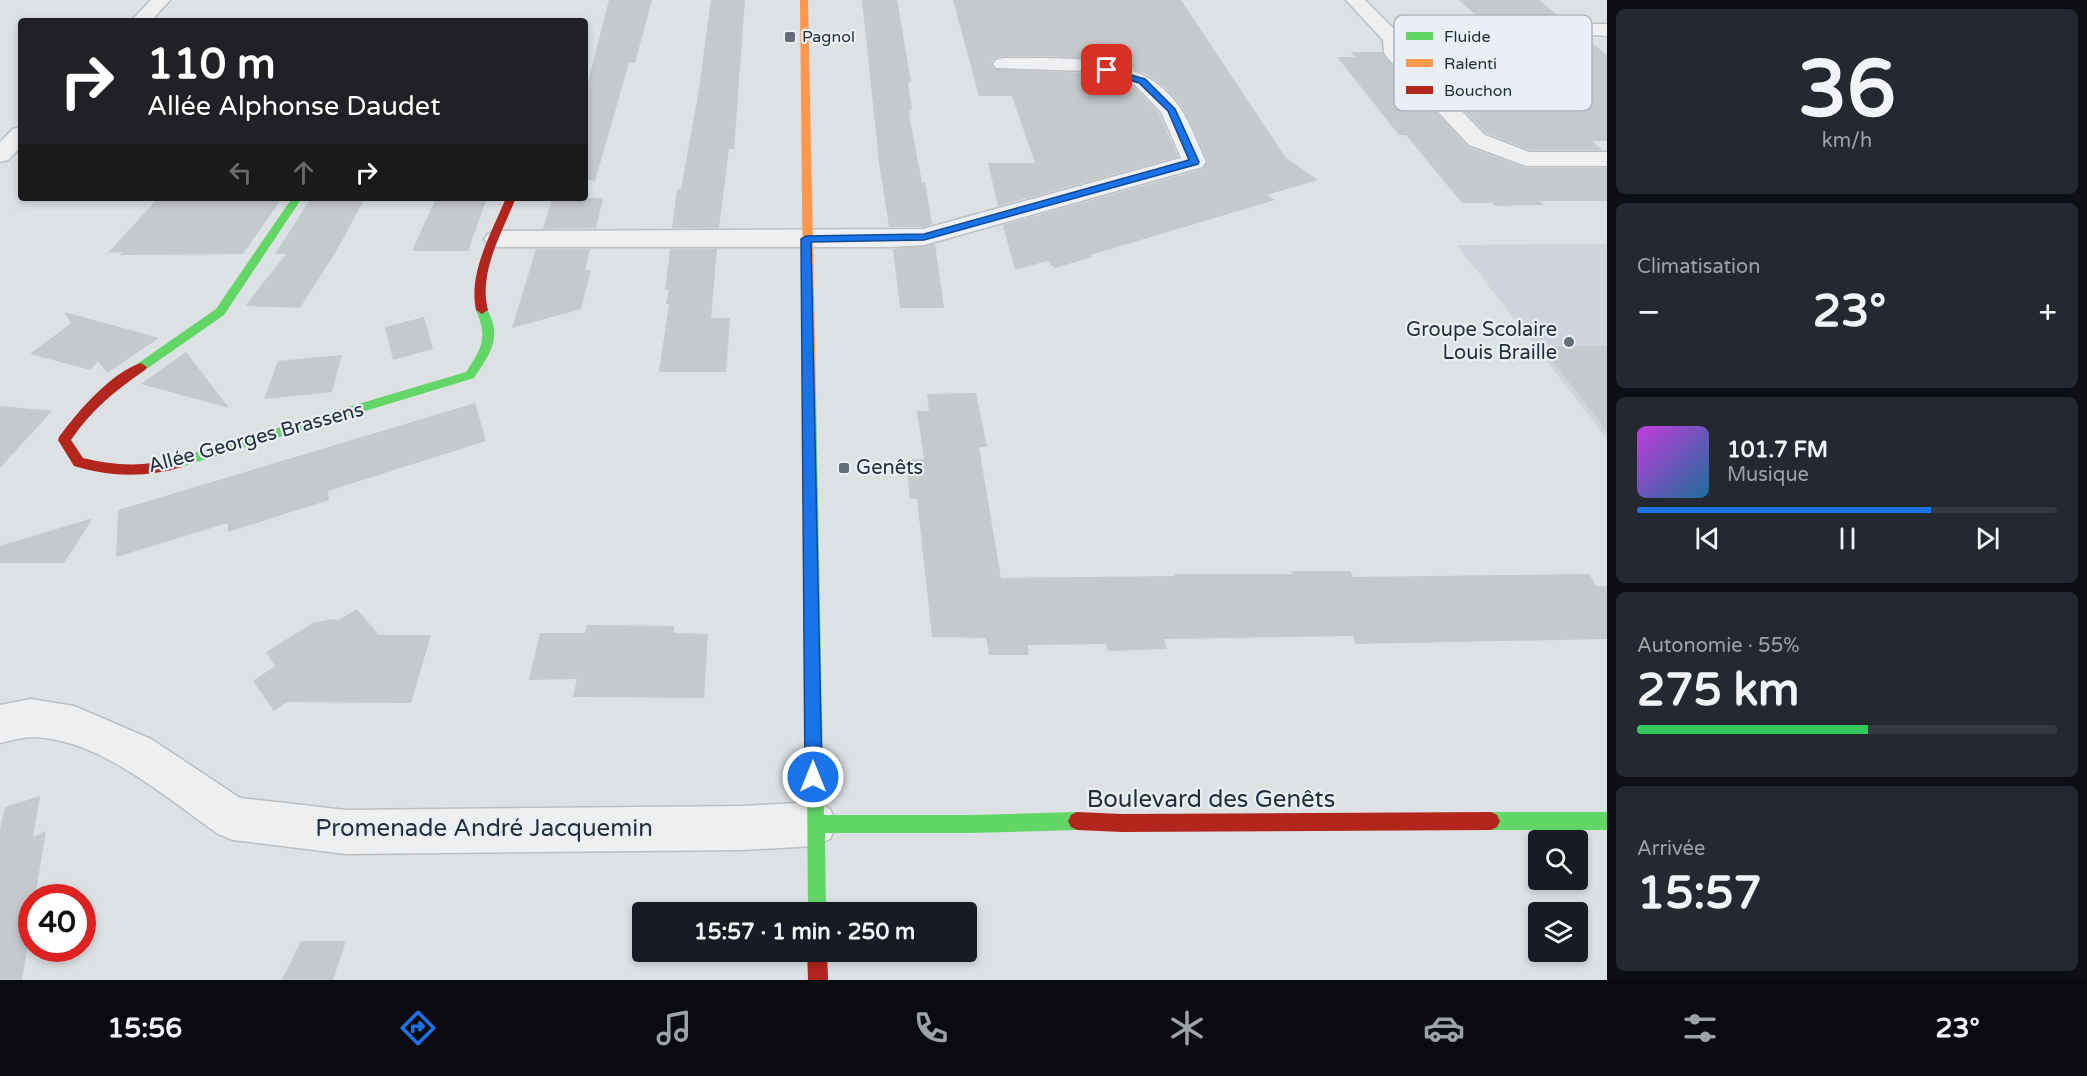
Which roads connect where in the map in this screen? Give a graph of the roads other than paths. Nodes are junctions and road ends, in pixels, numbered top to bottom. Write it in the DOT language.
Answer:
graph roads {
  1 [pos="161,0"];
  2 [pos="804,0"];
  3 [pos="1355,0"];
  4 [pos="143,18"];
  5 [pos="1394,53"];
  6 [pos="1003,64"];
  7 [pos="1449,111"];
  8 [pos="18,138"];
  9 [pos="0,155"];
  10 [pos="1607,159"];
  11 [pos="295,201"];
  12 [pos="510,201"];
  13 [pos="497,239"];
  14 [pos="806,239"];
  15 [pos="0,724"];
  16 [pos="1607,821"];
  17 [pos="815,824"];
  18 [pos="817,902"];
  19 [pos="817,962"];
  20 [pos="818,980"];
  1 -- 4 [label="street"];
  2 -- 14 [label="street"];
  3 -- 5 [label="street"];
  6 -- 14 [label="street"];
  7 -- 10 [label="street"];
  8 -- 9 [label="street"];
  11 -- 13 [label="street, Allée Georges Brassens"];
  12 -- 13 [label="street, Allée Georges Brassens"];
  13 -- 14 [label="street"];
  14 -- 17 [label="street"];
  15 -- 17 [label="street, Promenade André Jacquemin"];
  16 -- 17 [label="street, Boulevard des Genêts"];
  17 -- 18 [label="street"];
  19 -- 20 [label="street"];
}
